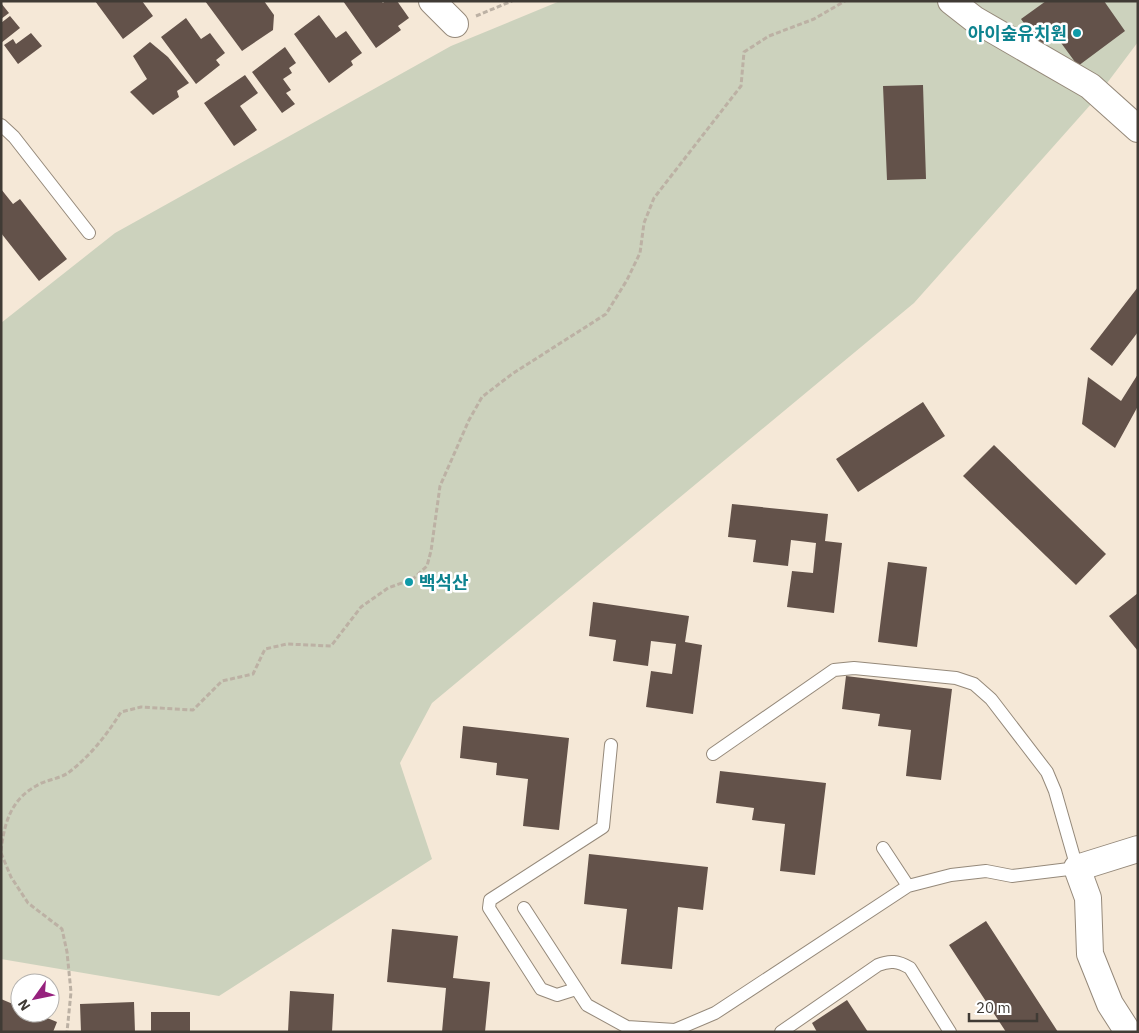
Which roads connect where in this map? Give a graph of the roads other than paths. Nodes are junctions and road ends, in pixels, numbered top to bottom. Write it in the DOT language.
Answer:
graph roads {
  1 [pos="432,1"];
  2 [pos="951,1"];
  3 [pos="455,24"];
  4 [pos="1,125"];
  5 [pos="1138,129"];
  6 [pos="89,233"];
  7 [pos="611,745"];
  8 [pos="713,754"];
  9 [pos="883,848"];
  10 [pos="1138,850"];
  11 [pos="1076,868"];
  12 [pos="908,886"];
  13 [pos="524,908"];
  14 [pos="576,989"];
  15 [pos="781,1032"];
  16 [pos="950,1032"];
  17 [pos="1128,1032"];
  1 -- 3 [label="street"];
  2 -- 5 [label="street"];
  4 -- 6 [label="lane"];
  7 -- 14 [label="lane"];
  8 -- 11 [label="lane"];
  9 -- 12 [label="lane"];
  10 -- 11 [label="street"];
  11 -- 12 [label="lane"];
  11 -- 17 [label="street"];
  12 -- 14 [label="lane"];
  13 -- 14 [label="lane"];
  15 -- 16 [label="lane"];
}
